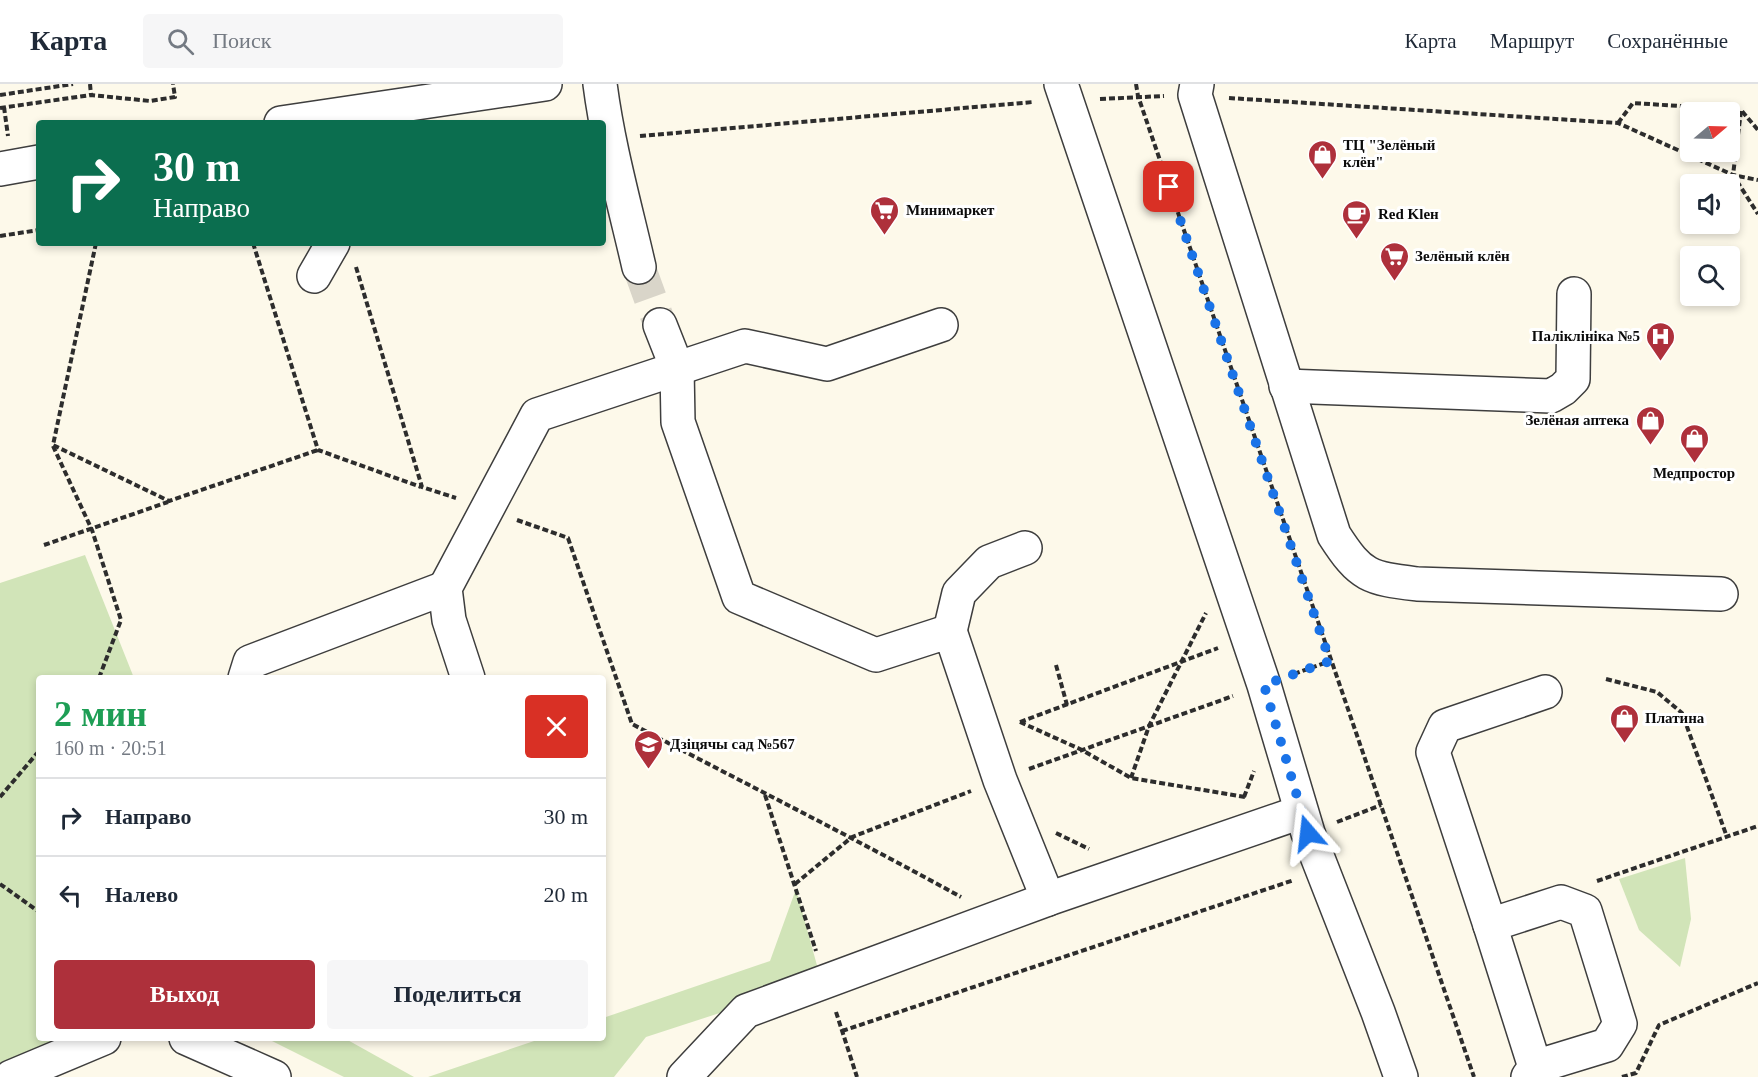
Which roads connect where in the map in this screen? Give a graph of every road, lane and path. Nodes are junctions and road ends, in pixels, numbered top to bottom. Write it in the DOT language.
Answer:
graph roads {
  1 [pos="73,84"];
  2 [pos="90,84"];
  3 [pos="173,84"];
  4 [pos="545,84"];
  5 [pos="600,84"];
  6 [pos="1136,84"];
  7 [pos="1196,89"];
  8 [pos="1063,92"];
  9 [pos="0,95"];
  10 [pos="91,95"];
  11 [pos="1138,96"];
  12 [pos="0,108"];
  13 [pos="1741,110"];
  14 [pos="300,120"];
  15 [pos="604,120"];
  16 [pos="1618,123"];
  17 [pos="1758,130"];
  18 [pos="606,132"];
  19 [pos="609,156"];
  20 [pos="36,163"];
  21 [pos="0,169"];
  22 [pos="1731,174"];
  23 [pos="1733,174"];
  24 [pos="1740,176"];
  25 [pos="1758,180"];
  26 [pos="1740,186"];
  27 [pos="1758,214"];
  28 [pos="36,230"];
  29 [pos="0,236"];
  30 [pos="95,246"];
  31 [pos="254,246"];
  32 [pos="331,246"];
  33 [pos="639,267"];
  34 [pos="314,276"];
  35 [pos="1575,294"];
  36 [pos="660,325"];
  37 [pos="940,325"];
  38 [pos="677,368"];
  39 [pos="1286,387"];
  40 [pos="53,446"];
  41 [pos="318,450"];
  42 [pos="422,487"];
  43 [pos="169,501"];
  44 [pos="92,530"];
  45 [pos="44,545"];
  46 [pos="1025,548"];
  47 [pos="445,588"];
  48 [pos="1721,594"];
  49 [pos="1208,610"];
  50 [pos="950,631"];
  51 [pos="1227,645"];
  52 [pos="1330,661"];
  53 [pos="1183,662"];
  54 [pos="1056,665"];
  55 [pos="100,675"];
  56 [pos="246,675"];
  57 [pos="467,675"];
  58 [pos="1606,679"];
  59 [pos="1264,685"];
  60 [pos="1545,692"];
  61 [pos="1068,705"];
  62 [pos="1020,722"];
  63 [pos="632,724"];
  64 [pos="1012,725"];
  65 [pos="1149,726"];
  66 [pos="1082,750"];
  67 [pos="36,754"];
  68 [pos="1255,769"];
  69 [pos="1131,778"];
  70 [pos="1000,780"];
  71 [pos="765,795"];
  72 [pos="0,796"];
  73 [pos="1245,797"];
  74 [pos="1234,800"];
  75 [pos="1382,805"];
  76 [pos="1305,822"];
  77 [pos="1758,826"];
  78 [pos="1050,830"];
  79 [pos="852,837"];
  80 [pos="1727,837"];
  81 [pos="1098,846"];
  82 [pos="1322,870"];
  83 [pos="1594,882"];
  84 [pos="0,884"];
  85 [pos="795,884"];
  86 [pos="1048,899"];
  87 [pos="36,910"];
  88 [pos="998,918"];
  89 [pos="1490,925"];
  90 [pos="826,981"];
  91 [pos="1758,983"];
  92 [pos="842,1031"];
  93 [pos="97,1041"];
  94 [pos="205,1054"];
  95 [pos="1531,1072"];
  96 [pos="11,1077"];
  97 [pos="274,1077"];
  98 [pos="684,1077"];
  99 [pos="857,1077"];
  100 [pos="1401,1077"];
  101 [pos="1474,1077"];
  102 [pos="1622,1077"];
  1 -- 9 [label="path"];
  2 -- 10 [label="path"];
  3 -- 10 [label="path"];
  4 -- 14 [label="street"];
  5 -- 15 [label="street"];
  6 -- 11 [label="path"];
  7 -- 11 [label="path"];
  7 -- 16 [label="path"];
  7 -- 39 [label="street"];
  8 -- 11 [label="path"];
  8 -- 19 [label="path"];
  8 -- 59 [label="street"];
  10 -- 12 [label="path"];
  11 -- 52 [label="path"];
  13 -- 16 [label="path"];
  13 -- 17 [label="path"];
  13 -- 23 [label="path"];
  16 -- 22 [label="path"];
  18 -- 19 [label="street"];
  19 -- 33 [label="street"];
  20 -- 21 [label="street"];
  24 -- 25 [label="path"];
  26 -- 27 [label="path"];
  28 -- 29 [label="path"];
  30 -- 40 [label="path"];
  31 -- 41 [label="path"];
  32 -- 34 [label="street"];
  35 -- 39 [label="street"];
  36 -- 38 [label="street"];
  37 -- 38 [label="street"];
  38 -- 47 [label="street"];
  38 -- 50 [label="street"];
  39 -- 48 [label="street"];
  40 -- 43 [label="path"];
  40 -- 44 [label="path"];
  41 -- 42 [label="path"];
  41 -- 43 [label="path"];
  43 -- 44 [label="path"];
  44 -- 45 [label="path"];
  44 -- 55 [label="path"];
  46 -- 50 [label="street"];
  47 -- 56 [label="street"];
  47 -- 57 [label="street"];
  49 -- 53 [label="path"];
  50 -- 70 [label="street"];
  51 -- 53 [label="path"];
  52 -- 59 [label="path"];
  52 -- 75 [label="path"];
  53 -- 61 [label="path"];
  53 -- 65 [label="path"];
  54 -- 61 [label="path"];
  58 -- 80 [label="path"];
  59 -- 65 [label="path"];
  59 -- 76 [label="street"];
  60 -- 89 [label="street"];
  61 -- 62 [label="path"];
  62 -- 64 [label="path"];
  62 -- 66 [label="path"];
  63 -- 71 [label="path"];
  65 -- 66 [label="path"];
  65 -- 69 [label="path"];
  66 -- 69 [label="path"];
  66 -- 70 [label="path"];
  67 -- 72 [label="path"];
  68 -- 73 [label="path"];
  69 -- 73 [label="path"];
  70 -- 79 [label="path"];
  70 -- 86 [label="street"];
  71 -- 79 [label="path"];
  71 -- 85 [label="path"];
  73 -- 74 [label="path"];
  75 -- 76 [label="path"];
  75 -- 101 [label="path"];
  76 -- 82 [label="street"];
  76 -- 86 [label="street"];
  77 -- 80 [label="path"];
  78 -- 81 [label="path"];
  79 -- 85 [label="path"];
  79 -- 88 [label="path"];
  80 -- 83 [label="path"];
  82 -- 92 [label="path"];
  82 -- 100 [label="street"];
  84 -- 87 [label="path"];
  85 -- 90 [label="path"];
  86 -- 88 [label="street"];
  88 -- 90 [label="street"];
  89 -- 95 [label="street"];
  89 -- 95 [label="street"];
  90 -- 92 [label="path"];
  90 -- 98 [label="street"];
  91 -- 102 [label="path"];
  92 -- 99 [label="path"];
  93 -- 96 [label="street"];
  94 -- 97 [label="street"];
}
